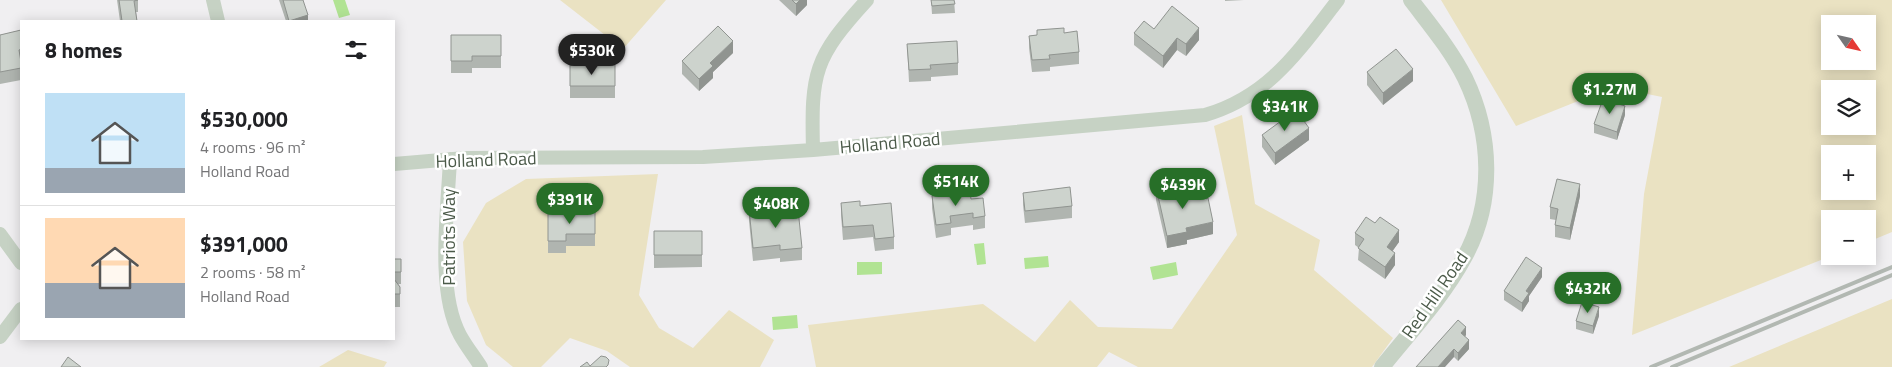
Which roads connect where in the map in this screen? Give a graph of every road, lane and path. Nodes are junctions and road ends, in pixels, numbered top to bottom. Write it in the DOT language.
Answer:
graph roads {
  1 [pos="213,0"];
  2 [pos="867,0"];
  3 [pos="1338,0"];
  4 [pos="1411,0"];
  5 [pos="218,20"];
  6 [pos="814,150"];
  7 [pos="450,159"];
  8 [pos="395,164"];
  9 [pos="0,234"];
  10 [pos="20,262"];
  11 [pos="20,310"];
  12 [pos="0,337"];
  13 [pos="481,367"];
  14 [pos="1382,367"];
  1 -- 5 [label="street"];
  2 -- 6 [label="street"];
  3 -- 6 [label="street, Holland Road"];
  4 -- 14 [label="street, Red Hill Road"];
  6 -- 7 [label="street, Holland Road"];
  7 -- 8 [label="street, Holland Road"];
  7 -- 13 [label="street, Patriots Way"];
  9 -- 10 [label="street"];
  11 -- 12 [label="street"];
}
